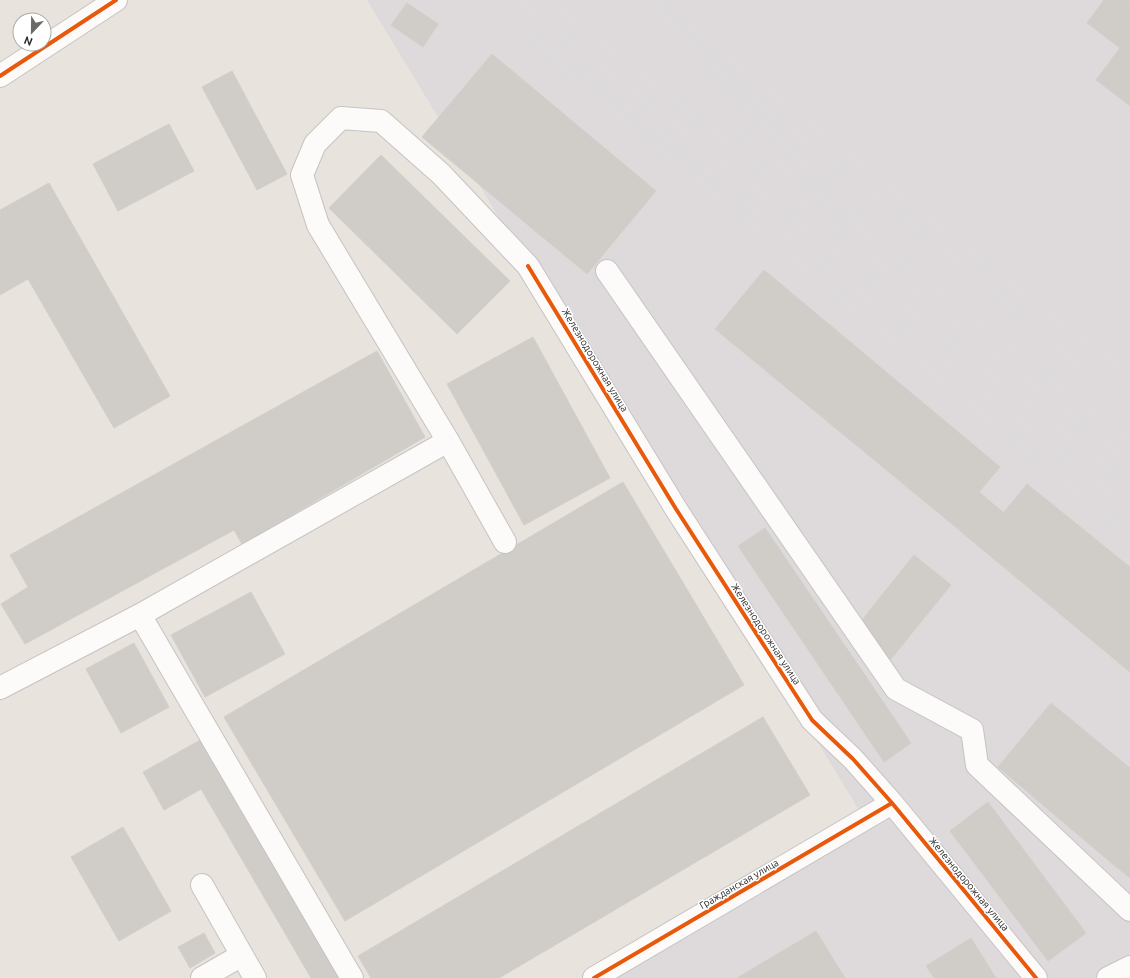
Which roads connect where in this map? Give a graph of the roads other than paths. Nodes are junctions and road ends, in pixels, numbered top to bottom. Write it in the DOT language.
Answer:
graph roads {
  1 [pos="116,0"];
  2 [pos="0,76"];
  3 [pos="607,271"];
  4 [pos="448,441"];
  5 [pos="505,542"];
  6 [pos="140,615"];
  7 [pos="0,688"];
  8 [pos="892,803"];
  9 [pos="202,885"];
  10 [pos="1130,910"];
  11 [pos="242,955"];
  12 [pos="1130,967"];
  13 [pos="202,978"];
  14 [pos="255,978"];
  15 [pos="352,978"];
  16 [pos="594,978"];
  17 [pos="1036,978"];
  18 [pos="1108,978"];
  1 -- 2 [label="street"];
  3 -- 10 [label="street"];
  4 -- 5 [label="street, Железнодорожная улица"];
  4 -- 6 [label="street"];
  4 -- 8 [label="street, Железнодорожная улица"];
  6 -- 7 [label="street"];
  6 -- 15 [label="street"];
  8 -- 16 [label="street, Гражданская улица"];
  8 -- 17 [label="street, Железнодорожная улица"];
  9 -- 11 [label="street"];
  11 -- 13 [label="street"];
  11 -- 14 [label="street"];
  12 -- 18 [label="street"];
}
